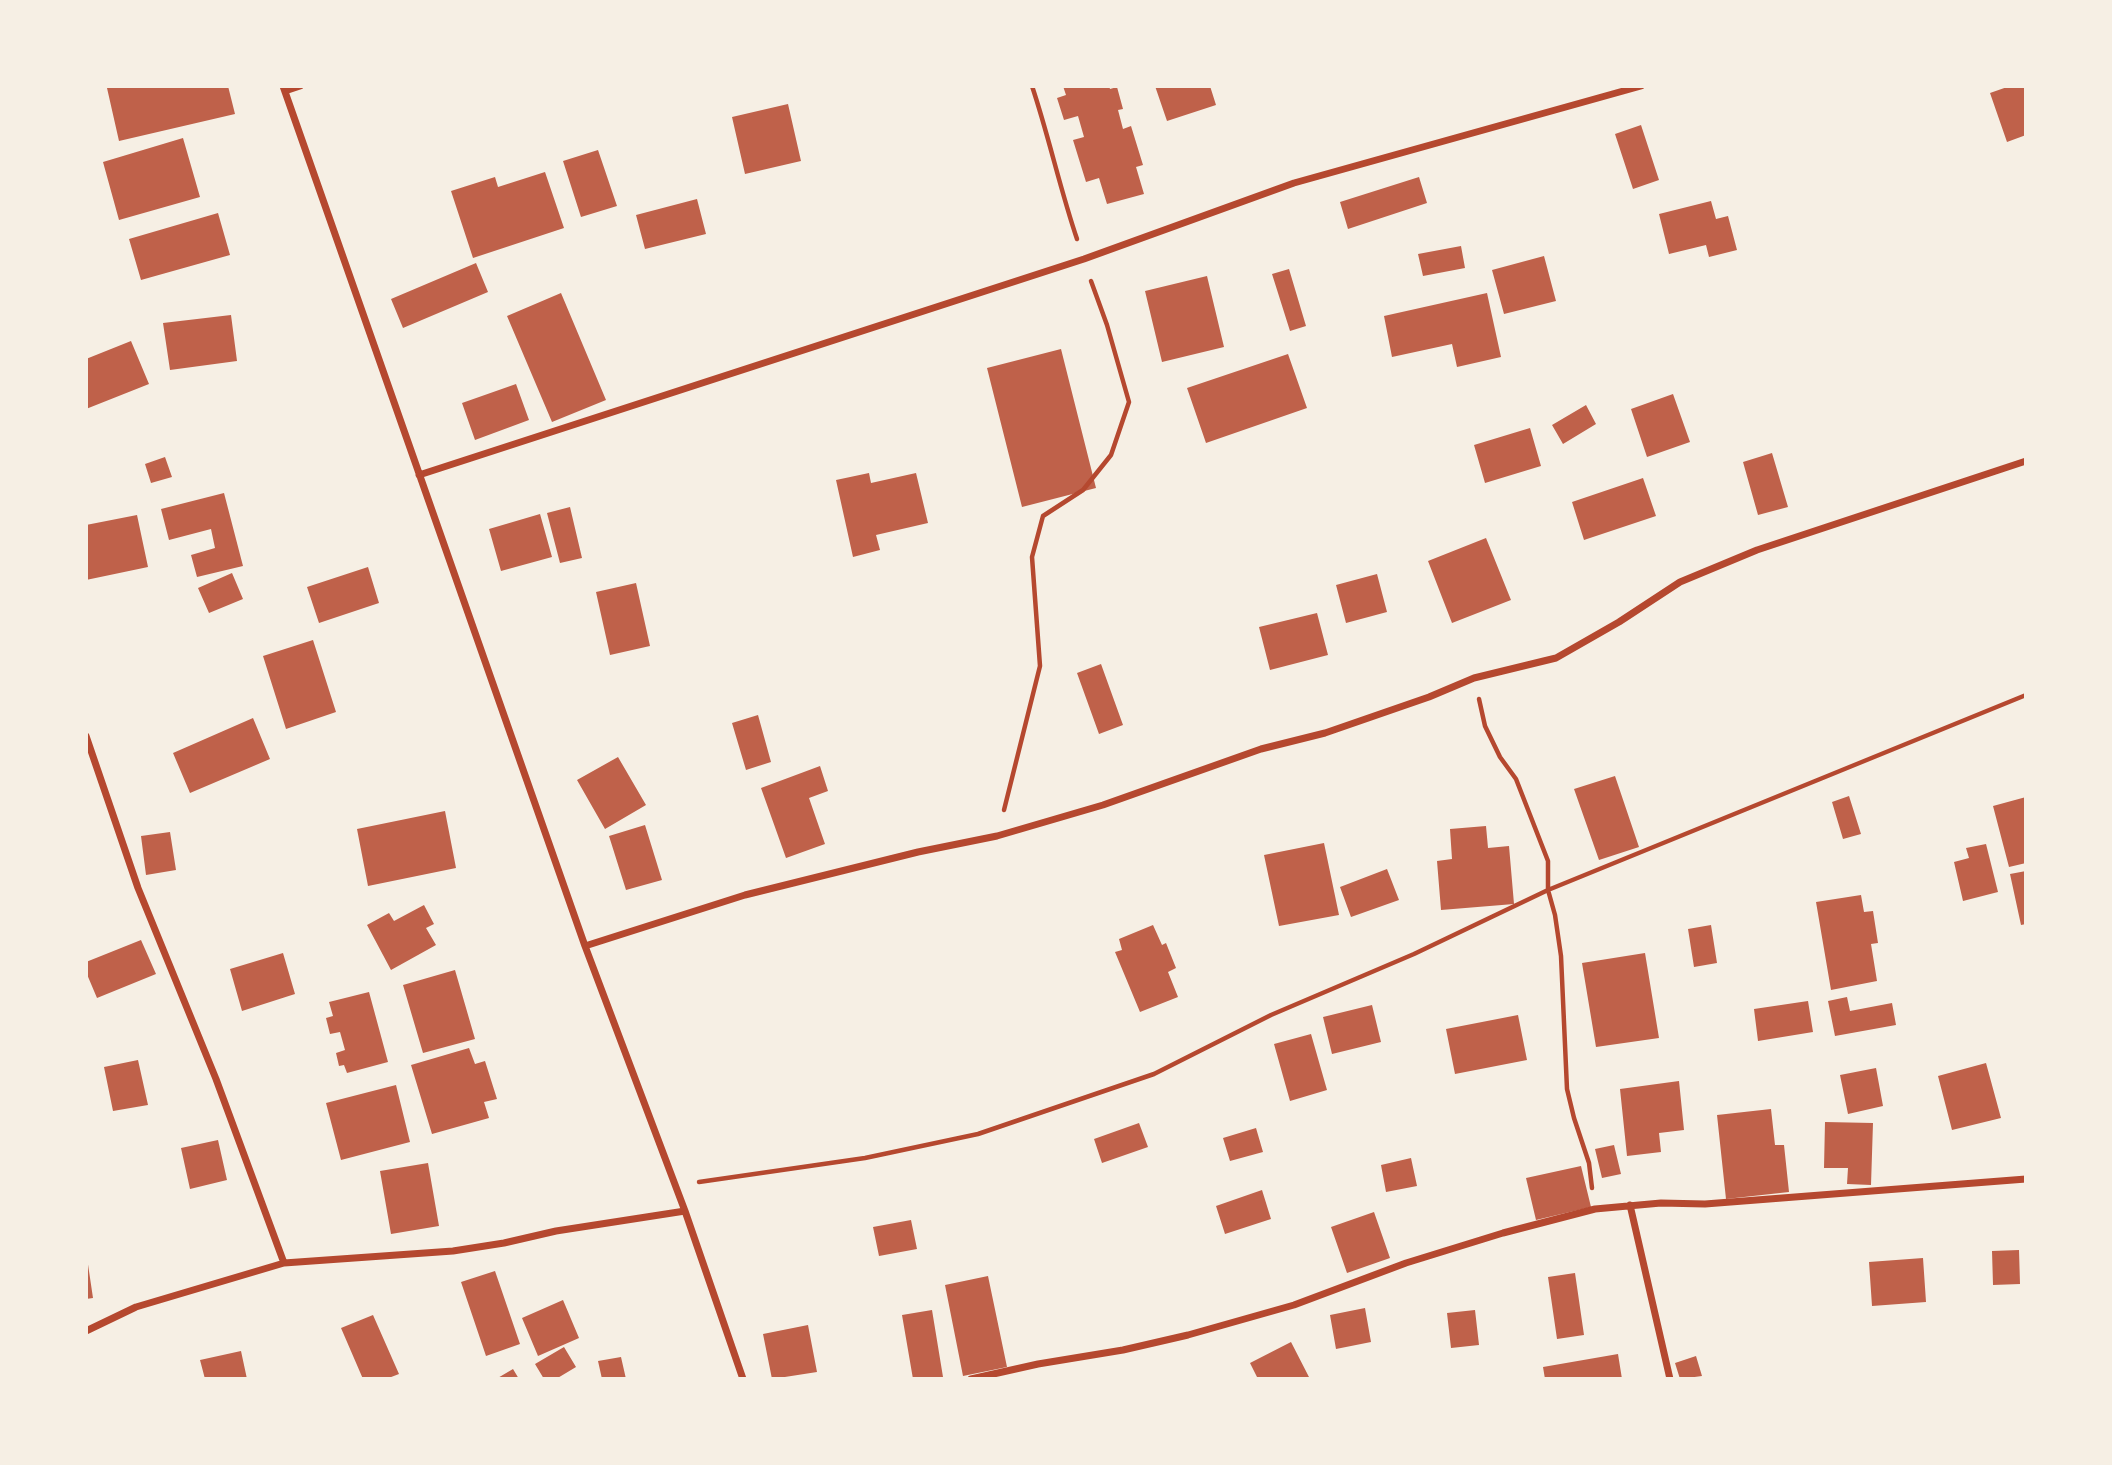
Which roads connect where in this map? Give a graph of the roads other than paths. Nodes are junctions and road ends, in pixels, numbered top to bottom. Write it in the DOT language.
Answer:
graph roads {
  1 [pos="300,86"];
  2 [pos="1641,86"];
  3 [pos="284,88"];
  4 [pos="2026,461"];
  5 [pos="419,475"];
  6 [pos="86,736"];
  7 [pos="585,946"];
  8 [pos="2026,1179"];
  9 [pos="1630,1205"];
  10 [pos="685,1211"];
  11 [pos="284,1264"];
  12 [pos="86,1331"];
  13 [pos="743,1379"];
  14 [pos="971,1379"];
  15 [pos="1670,1379"];
  1 -- 3 [label="street"];
  2 -- 5 [label="street"];
  3 -- 5 [label="street"];
  4 -- 7 [label="street"];
  5 -- 7 [label="street"];
  6 -- 11 [label="street"];
  7 -- 10 [label="street"];
  8 -- 9 [label="street"];
  9 -- 14 [label="street"];
  9 -- 15 [label="street"];
  10 -- 11 [label="street"];
  10 -- 13 [label="street"];
  11 -- 12 [label="street"];
}
